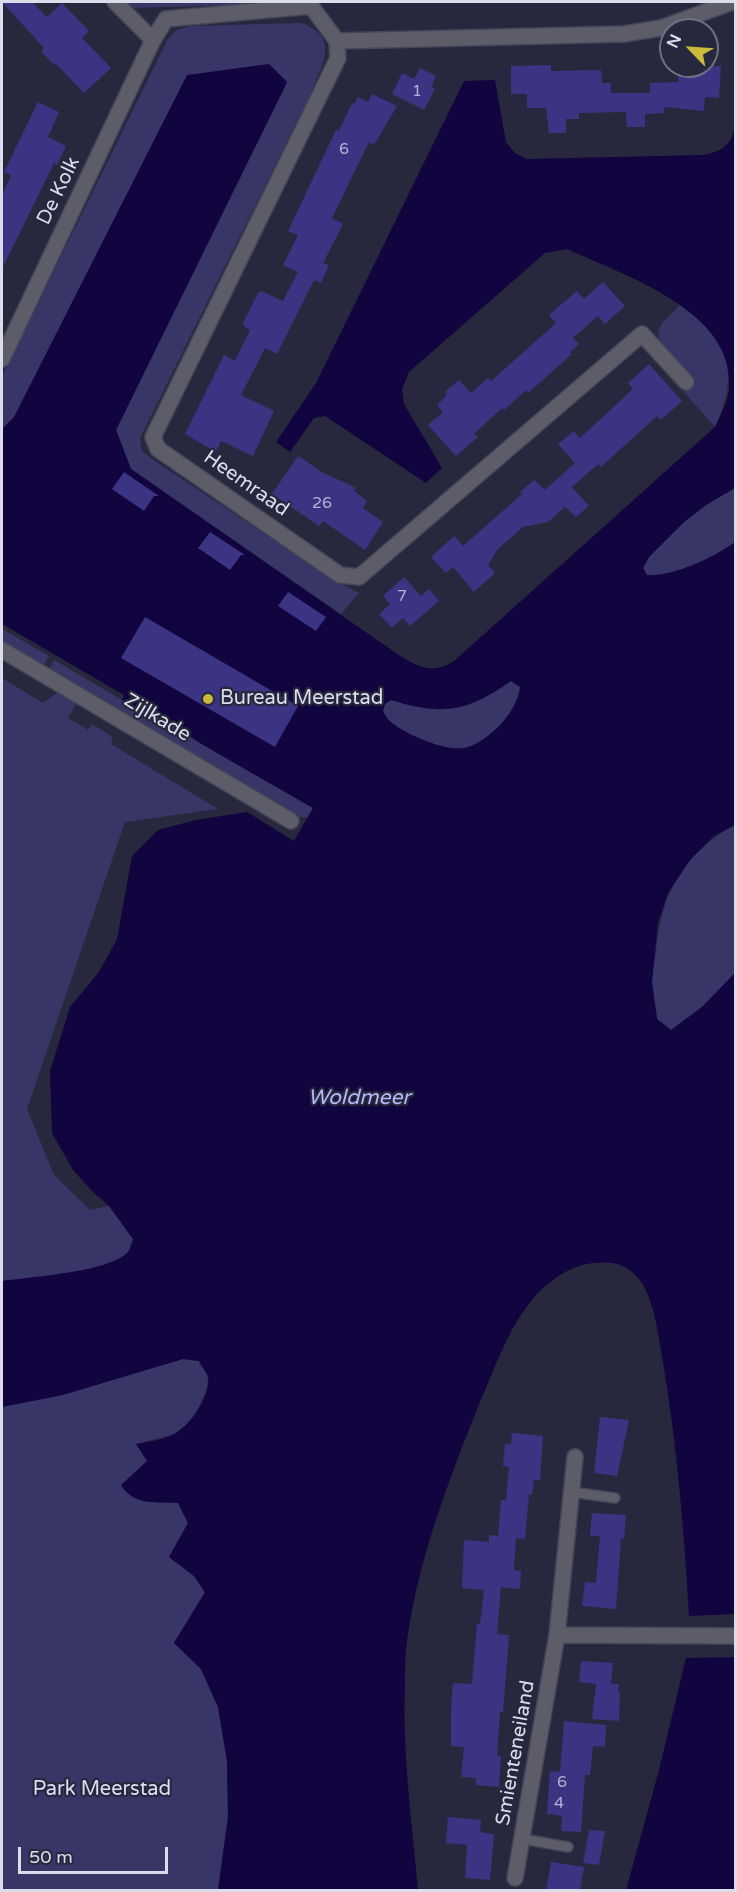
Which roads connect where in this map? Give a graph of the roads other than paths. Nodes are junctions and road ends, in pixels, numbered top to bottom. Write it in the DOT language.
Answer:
graph roads {
  1 [pos="115,2"];
  2 [pos="732,2"];
  3 [pos="310,4"];
  4 [pos="153,40"];
  5 [pos="337,41"];
  6 [pos="2,359"];
  7 [pos="686,382"];
  8 [pos="2,650"];
  9 [pos="291,821"];
  10 [pos="575,1457"];
  11 [pos="571,1492"];
  12 [pos="615,1498"];
  13 [pos="557,1635"];
  14 [pos="735,1636"];
  15 [pos="523,1839"];
  16 [pos="568,1847"];
  17 [pos="515,1878"];
  1 -- 4 [label="street"];
  2 -- 5 [label="street"];
  3 -- 4 [label="street, De Kolk"];
  3 -- 5 [label="street"];
  4 -- 6 [label="street, De Kolk"];
  5 -- 7 [label="street, Heemraad"];
  8 -- 9 [label="street, Zijlkade"];
  10 -- 11 [label="street, Smienteneiland"];
  11 -- 12 [label="lane"];
  11 -- 13 [label="street, Smienteneiland"];
  13 -- 14 [label="street"];
  13 -- 15 [label="street, Smienteneiland"];
  15 -- 16 [label="lane"];
  15 -- 17 [label="street, Smienteneiland"];
}
